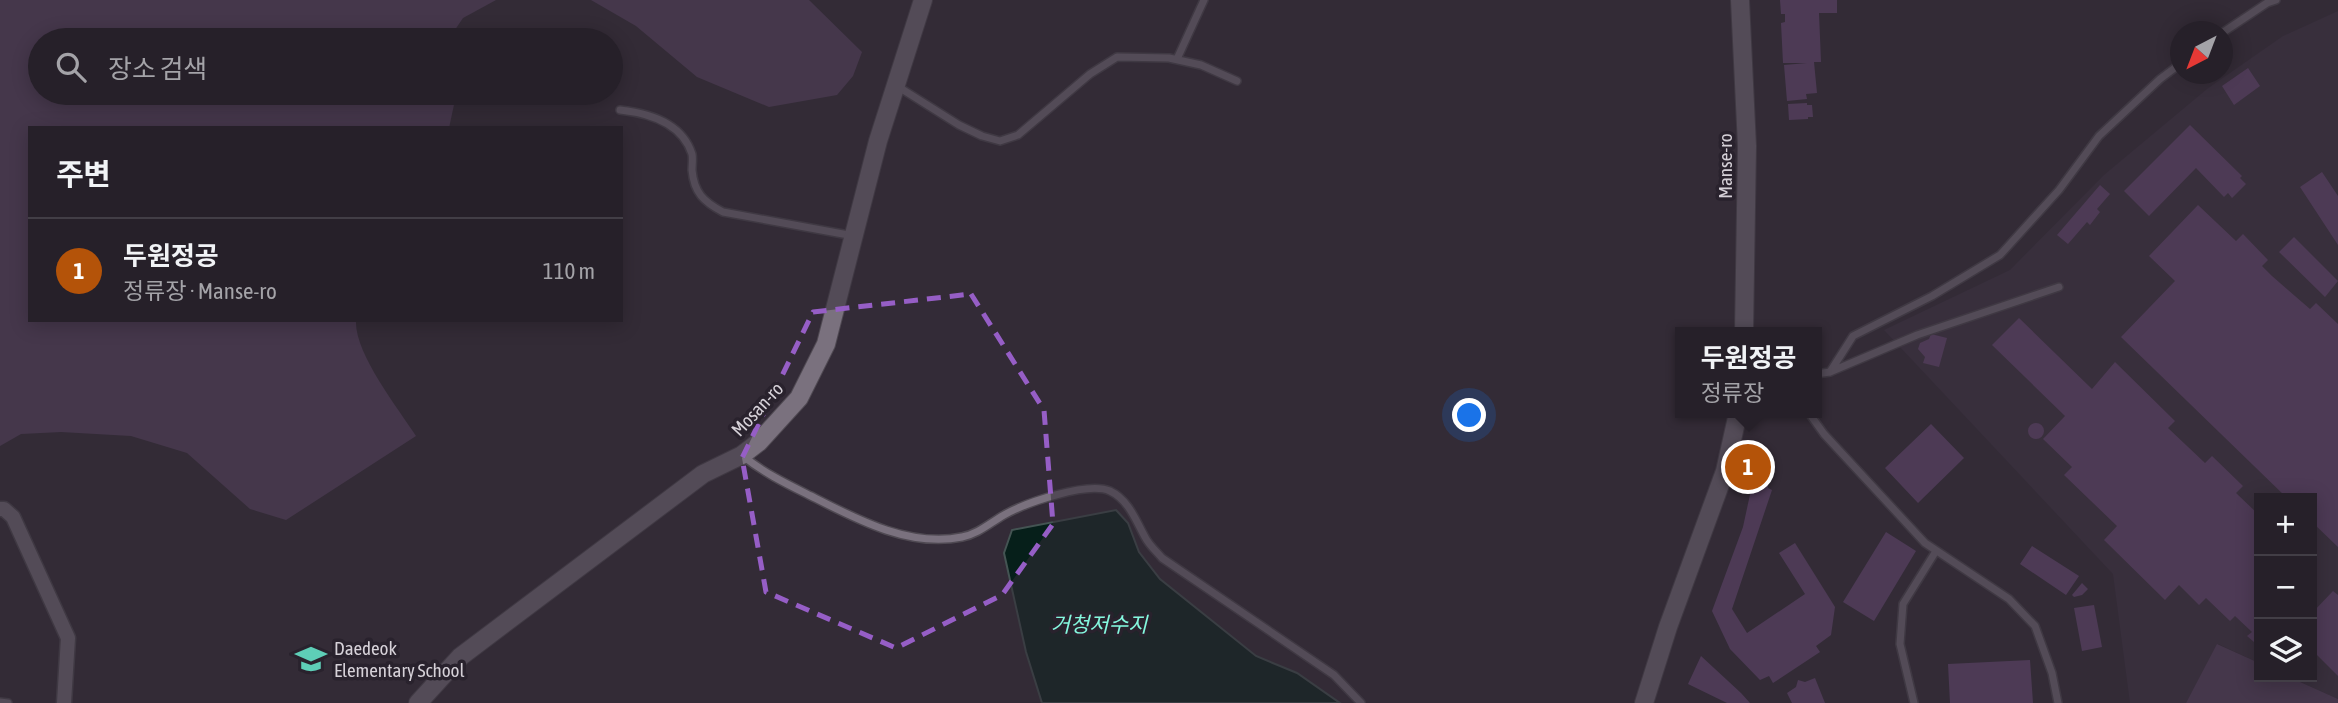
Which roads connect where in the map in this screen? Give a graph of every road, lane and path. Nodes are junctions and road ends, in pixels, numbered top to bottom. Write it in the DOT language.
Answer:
graph roads {
  1 [pos="923,0"];
  2 [pos="1204,0"];
  3 [pos="1740,0"];
  4 [pos="2276,0"];
  5 [pos="2233,26"];
  6 [pos="1177,59"];
  7 [pos="2170,72"];
  8 [pos="1237,80"];
  9 [pos="896,86"];
  10 [pos="620,110"];
  11 [pos="855,236"];
  12 [pos="2059,287"];
  13 [pos="1744,327"];
  14 [pos="1830,372"];
  15 [pos="1822,373"];
  16 [pos="1737,418"];
  17 [pos="1812,418"];
  18 [pos="742,455"];
  19 [pos="0,509"];
  20 [pos="1936,551"];
  21 [pos="0,702"];
  22 [pos="8,703"];
  23 [pos="64,703"];
  24 [pos="418,703"];
  25 [pos="1361,703"];
  26 [pos="1644,703"];
  27 [pos="1914,703"];
  28 [pos="2058,703"];
  1 -- 9 [label="street, Mosan-ro"];
  2 -- 6 [label="lane"];
  3 -- 13 [label="street, Manse-ro"];
  4 -- 5 [label="lane"];
  6 -- 8 [label="lane"];
  6 -- 9 [label="lane"];
  7 -- 14 [label="lane"];
  9 -- 11 [label="street, Mosan-ro"];
  10 -- 11 [label="lane"];
  11 -- 18 [label="street, Mosan-ro"];
  12 -- 14 [label="lane"];
  14 -- 15 [label="lane"];
  16 -- 26 [label="street"];
  17 -- 20 [label="lane"];
  18 -- 24 [label="street, Mosan-ro"];
  18 -- 25 [label="lane"];
  19 -- 23 [label="street"];
  20 -- 27 [label="lane"];
  20 -- 28 [label="lane"];
  21 -- 22 [label="lane"];
}
